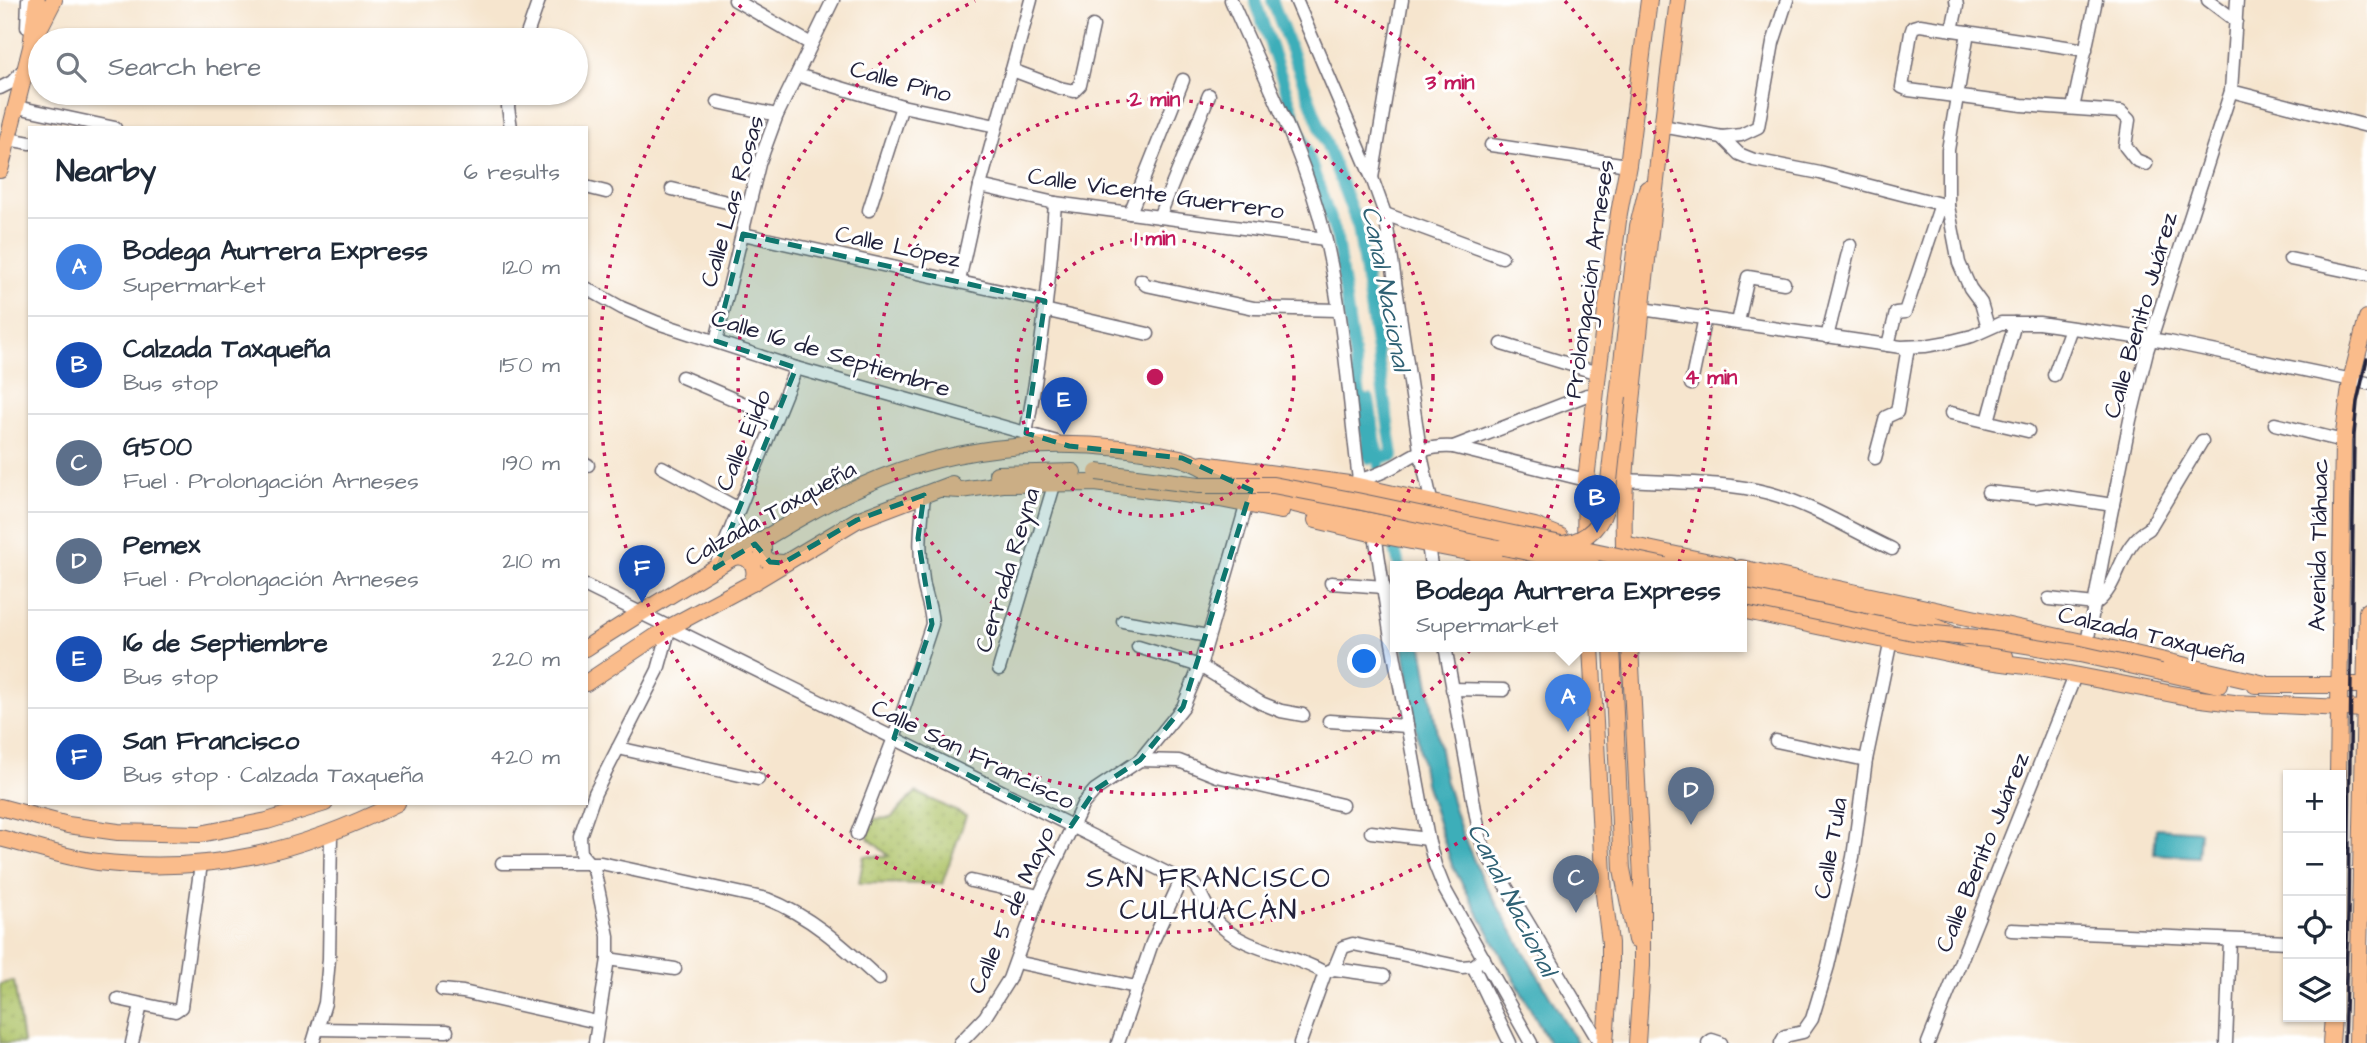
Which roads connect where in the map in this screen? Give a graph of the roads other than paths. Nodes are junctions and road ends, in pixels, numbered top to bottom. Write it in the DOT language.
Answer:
graph roads {
  1 [pos="28,0"];
  2 [pos="37,0"];
  3 [pos="54,0"];
  4 [pos="539,0"];
  5 [pos="735,0"];
  6 [pos="833,0"];
  7 [pos="1031,0"];
  8 [pos="1231,0"];
  9 [pos="1296,0"];
  10 [pos="1402,0"];
  11 [pos="1649,0"];
  12 [pos="1678,0"];
  13 [pos="1787,0"];
  14 [pos="1956,0"];
  15 [pos="2096,0"];
  16 [pos="2208,0"];
  17 [pos="2237,0"];
  18 [pos="2236,21"];
  19 [pos="1093,26"];
  20 [pos="33,28"];
  21 [pos="40,28"];
  22 [pos="528,28"];
  23 [pos="1952,30"];
  24 [pos="1968,32"];
  25 [pos="811,44"];
  26 [pos="2086,50"];
  27 [pos="28,57"];
  28 [pos="1012,70"];
  29 [pos="24,71"];
  30 [pos="797,75"];
  31 [pos="1183,80"];
  32 [pos="0,88"];
  33 [pos="2231,90"];
  34 [pos="1209,95"];
  35 [pos="1956,97"];
  36 [pos="718,102"];
  37 [pos="508,105"];
  38 [pos="902,106"];
  39 [pos="16,107"];
  40 [pos="2073,108"];
  41 [pos="777,115"];
  42 [pos="106,126"];
  43 [pos="511,126"];
  44 [pos="996,126"];
  45 [pos="2367,126"];
  46 [pos="1662,127"];
  47 [pos="1722,137"];
  48 [pos="28,144"];
  49 [pos="1491,145"];
  50 [pos="1659,150"];
  51 [pos="3,154"];
  52 [pos="2146,164"];
  53 [pos="1629,165"];
  54 [pos="1372,178"];
  55 [pos="980,186"];
  56 [pos="588,188"];
  57 [pos="672,189"];
  58 [pos="606,192"];
  59 [pos="1055,203"];
  60 [pos="1945,205"];
  61 [pos="748,207"];
  62 [pos="869,210"];
  63 [pos="1130,213"];
  64 [pos="1385,214"];
  65 [pos="1159,217"];
  66 [pos="743,234"];
  67 [pos="1325,239"];
  68 [pos="1850,246"];
  69 [pos="1502,257"];
  70 [pos="2290,259"];
  71 [pos="2367,275"];
  72 [pos="1141,280"];
  73 [pos="959,281"];
  74 [pos="1784,282"];
  75 [pos="588,289"];
  76 [pos="1045,305"];
  77 [pos="1642,309"];
  78 [pos="1338,310"];
  79 [pos="1705,317"];
  80 [pos="2367,318"];
  81 [pos="1738,322"];
  82 [pos="2015,323"];
  83 [pos="1988,327"];
  84 [pos="2071,328"];
  85 [pos="1148,334"];
  86 [pos="1827,337"];
  87 [pos="2151,339"];
  88 [pos="716,341"];
  89 [pos="1502,344"];
  90 [pos="1888,345"];
  91 [pos="1908,347"];
  92 [pos="796,368"];
  93 [pos="1598,373"];
  94 [pos="2054,375"];
  95 [pos="682,377"];
  96 [pos="2359,381"];
  97 [pos="1691,384"];
  98 [pos="1587,395"];
  99 [pos="1951,413"];
  100 [pos="775,417"];
  101 [pos="1987,421"];
  102 [pos="2275,424"];
  103 [pos="2028,431"];
  104 [pos="1026,433"];
  105 [pos="2202,441"];
  106 [pos="2343,441"];
  107 [pos="1069,446"];
  108 [pos="1453,447"];
  109 [pos="1420,450"];
  110 [pos="1875,458"];
  111 [pos="1198,464"];
  112 [pos="662,467"];
  113 [pos="1586,480"];
  114 [pos="1625,480"];
  115 [pos="1055,482"];
  116 [pos="1354,482"];
  117 [pos="943,489"];
  118 [pos="1988,492"];
  119 [pos="924,495"];
  120 [pos="1247,503"];
  121 [pos="1432,505"];
  122 [pos="2113,505"];
  123 [pos="737,508"];
  124 [pos="1535,526"];
  125 [pos="1374,534"];
  126 [pos="768,536"];
  127 [pos="1584,539"];
  128 [pos="1428,544"];
  129 [pos="1554,544"];
  130 [pos="1623,544"];
  131 [pos="1504,547"];
  132 [pos="1892,549"];
  133 [pos="1679,555"];
  134 [pos="733,557"];
  135 [pos="1431,561"];
  136 [pos="1516,561"];
  137 [pos="1533,561"];
  138 [pos="1547,561"];
  139 [pos="1570,561"];
  140 [pos="1586,561"];
  141 [pos="1625,561"];
  142 [pos="1638,561"];
  143 [pos="1667,561"];
  144 [pos="1706,561"];
  145 [pos="783,563"];
  146 [pos="715,568"];
  147 [pos="1747,569"];
  148 [pos="1747,582"];
  149 [pos="752,583"];
  150 [pos="1331,583"];
  151 [pos="588,587"];
  152 [pos="1384,587"];
  153 [pos="1747,597"];
  154 [pos="2049,599"];
  155 [pos="2095,604"];
  156 [pos="1747,611"];
  157 [pos="2367,611"];
  158 [pos="640,612"];
  159 [pos="1123,621"];
  160 [pos="1390,623"];
  161 [pos="670,627"];
  162 [pos="1208,636"];
  163 [pos="1891,640"];
  164 [pos="2087,643"];
  165 [pos="588,647"];
  166 [pos="1138,647"];
  167 [pos="1395,652"];
  168 [pos="1446,652"];
  169 [pos="1591,652"];
  170 [pos="1612,652"];
  171 [pos="1630,652"];
  172 [pos="1200,666"];
  173 [pos="2034,667"];
  174 [pos="999,669"];
  175 [pos="2076,676"];
  176 [pos="2366,679"];
  177 [pos="588,682"];
  178 [pos="2265,684"];
  179 [pos="2339,685"];
  180 [pos="1452,689"];
  181 [pos="1503,690"];
  182 [pos="2339,707"];
  183 [pos="2365,709"];
  184 [pos="1303,715"];
  185 [pos="1329,720"];
  186 [pos="1407,726"];
  187 [pos="894,738"];
  188 [pos="1776,741"];
  189 [pos="618,748"];
  190 [pos="1140,760"];
  191 [pos="1866,760"];
  192 [pos="2338,770"];
  193 [pos="2365,775"];
  194 [pos="758,779"];
  195 [pos="319,805"];
  196 [pos="393,805"];
  197 [pos="1342,805"];
  198 [pos="0,807"];
  199 [pos="1071,826"];
  200 [pos="1371,832"];
  201 [pos="331,834"];
  202 [pos="857,834"];
  203 [pos="0,838"];
  204 [pos="1428,839"];
  205 [pos="502,863"];
  206 [pos="589,863"];
  207 [pos="201,864"];
  208 [pos="1181,880"];
  209 [pos="971,881"];
  210 [pos="1039,896"];
  211 [pos="2011,930"];
  212 [pos="2230,940"];
  213 [pos="2283,942"];
  214 [pos="1484,957"];
  215 [pos="608,959"];
  216 [pos="1016,962"];
  217 [pos="1473,966"];
  218 [pos="1642,966"];
  219 [pos="675,969"];
  220 [pos="1330,971"];
  221 [pos="1384,976"];
  222 [pos="879,979"];
  223 [pos="1136,986"];
  224 [pos="442,990"];
  225 [pos="118,999"];
  226 [pos="141,1005"];
  227 [pos="597,1022"];
  228 [pos="2333,1022"];
  229 [pos="317,1029"];
  230 [pos="447,1031"];
  231 [pos="132,1043"];
  232 [pos="313,1043"];
  233 [pos="595,1043"];
  234 [pos="960,1043"];
  235 [pos="1118,1043"];
  236 [pos="1300,1043"];
  237 [pos="1510,1043"];
  238 [pos="1531,1043"];
  239 [pos="1600,1043"];
  240 [pos="1605,1043"];
  241 [pos="1637,1043"];
  242 [pos="1708,1043"];
  243 [pos="1721,1043"];
  244 [pos="1782,1043"];
  245 [pos="1928,1043"];
  246 [pos="2226,1043"];
  247 [pos="2331,1043"];
  248 [pos="2357,1043"];
  1 -- 29 [label="street"];
  2 -- 20 [label="main road"];
  3 -- 21 [label="main road"];
  4 -- 22 [label="street"];
  5 -- 25 [label="street"];
  6 -- 25 [label="street, Calle Las Rosas"];
  7 -- 28 [label="street"];
  8 -- 67 [label="street"];
  9 -- 54 [label="street"];
  10 -- 54 [label="street"];
  11 -- 53 [label="main road, Prolongación Arneses"];
  12 -- 46 [label="main road"];
  13 -- 47 [label="street"];
  14 -- 23 [label="street"];
  15 -- 26 [label="street"];
  16 -- 18 [label="street"];
  17 -- 18 [label="street, Calle Benito Juárez"];
  18 -- 33 [label="street, Calle Benito Juárez"];
  19 -- 28 [label="street"];
  23 -- 24 [label="street"];
  23 -- 35 [label="street"];
  24 -- 26 [label="street"];
  24 -- 35 [label="street"];
  25 -- 30 [label="street, Calle Las Rosas"];
  26 -- 40 [label="street"];
  27 -- 29 [label="main road"];
  28 -- 44 [label="street"];
  29 -- 32 [label="street"];
  29 -- 39 [label="main road"];
  30 -- 38 [label="street, Calle Pino"];
  30 -- 41 [label="street, Calle Las Rosas"];
  31 -- 63 [label="street"];
  33 -- 45 [label="street"];
  33 -- 87 [label="street, Calle Benito Juárez"];
  34 -- 65 [label="street"];
  35 -- 40 [label="street"];
  35 -- 60 [label="street"];
  36 -- 41 [label="street"];
  37 -- 43 [label="street"];
  38 -- 44 [label="street, Calle Pino"];
  38 -- 62 [label="street"];
  39 -- 42 [label="street"];
  39 -- 51 [label="main road"];
  40 -- 52 [label="street"];
  41 -- 61 [label="street, Calle Las Rosas"];
  44 -- 55 [label="street"];
  46 -- 47 [label="street"];
  46 -- 50 [label="main road"];
  47 -- 60 [label="street"];
  48 -- 51 [label="street"];
  49 -- 53 [label="street"];
  50 -- 77 [label="main road"];
  50 -- 129 [label="main road, bridge"];
  53 -- 93 [label="main road, Prolongación Arneses"];
  54 -- 64 [label="street"];
  55 -- 59 [label="street, Calle Vicente Guerrero"];
  55 -- 73 [label="street"];
  56 -- 58 [label="street"];
  57 -- 61 [label="street"];
  59 -- 63 [label="street, Calle Vicente Guerrero"];
  59 -- 76 [label="street"];
  60 -- 83 [label="street"];
  60 -- 90 [label="street"];
  61 -- 66 [label="street, Calle Las Rosas"];
  63 -- 65 [label="street, Calle Vicente Guerrero"];
  64 -- 69 [label="street"];
  64 -- 109 [label="street"];
  65 -- 67 [label="street, Calle Vicente Guerrero"];
  66 -- 73 [label="street, Calle López"];
  66 -- 88 [label="street, Calle Las Rosas"];
  67 -- 78 [label="street"];
  68 -- 86 [label="street"];
  70 -- 71 [label="street"];
  72 -- 78 [label="street"];
  73 -- 76 [label="street, Calle López"];
  74 -- 81 [label="street"];
  75 -- 88 [label="street, Calle 16 de Septiembre"];
  76 -- 85 [label="street, Calle López"];
  76 -- 104 [label="street"];
  77 -- 79 [label="street"];
  77 -- 114 [label="main road"];
  78 -- 116 [label="street"];
  79 -- 81 [label="street"];
  79 -- 97 [label="street"];
  80 -- 96 [label="main road, Avenida Tláhuac"];
  81 -- 86 [label="street"];
  82 -- 83 [label="street"];
  82 -- 84 [label="street"];
  82 -- 101 [label="street"];
  83 -- 91 [label="street"];
  84 -- 87 [label="street"];
  84 -- 94 [label="street"];
  86 -- 90 [label="street"];
  87 -- 96 [label="street"];
  87 -- 122 [label="street, Calle Benito Juárez"];
  88 -- 92 [label="street, Calle 16 de Septiembre"];
  89 -- 93 [label="street"];
  90 -- 91 [label="street"];
  91 -- 110 [label="street"];
  92 -- 100 [label="street, Calle Ejido"];
  92 -- 104 [label="street, Calle 16 de Septiembre"];
  93 -- 113 [label="main road, Prolongación Arneses"];
  95 -- 100 [label="street"];
  96 -- 106 [label="main road, Avenida Tláhuac"];
  98 -- 108 [label="street"];
  99 -- 101 [label="street"];
  100 -- 123 [label="street, Calle Ejido"];
  101 -- 103 [label="street"];
  102 -- 106 [label="street"];
  104 -- 107 [label="street, Calle 16 de Septiembre"];
  105 -- 155 [label="street"];
  106 -- 179 [label="main road, Avenida Tláhuac"];
  107 -- 111 [label="main road, Calzada Taxqueña"];
  107 -- 126 [label="main road, Calzada Taxqueña"];
  108 -- 109 [label="street"];
  108 -- 113 [label="street"];
  109 -- 116 [label="street"];
  109 -- 121 [label="street"];
  111 -- 116 [label="main road, Calzada Taxqueña"];
  111 -- 131 [label="main road, Calzada Taxqueña"];
  112 -- 123 [label="street"];
  113 -- 127 [label="main road, Prolongación Arneses"];
  114 -- 130 [label="main road"];
  114 -- 132 [label="street"];
  115 -- 117 [label="main road, Calzada Taxqueña"];
  115 -- 120 [label="main road, Calzada Taxqueña"];
  115 -- 174 [label="street, Cerrada Reyna"];
  116 -- 121 [label="main road, Calzada Taxqueña"];
  117 -- 119 [label="main road, Calzada Taxqueña"];
  117 -- 129 [label="main road, Calzada Taxqueña, bridge"];
  118 -- 122 [label="street"];
  119 -- 145 [label="main road, Calzada Taxqueña"];
  119 -- 187 [label="street"];
  120 -- 125 [label="main road, Calzada Taxqueña"];
  120 -- 162 [label="street, Calle 5 de Mayo"];
  121 -- 124 [label="main road, Calzada Taxqueña"];
  122 -- 155 [label="street, Calle Benito Juárez"];
  123 -- 146 [label="street, Calle Ejido"];
  124 -- 127 [label="main road, Calzada Taxqueña"];
  124 -- 137 [label="main road"];
  125 -- 128 [label="main road, Calzada Taxqueña"];
  125 -- 152 [label="street"];
  126 -- 134 [label="main road, Calzada Taxqueña"];
  126 -- 145 [label="main road"];
  127 -- 140 [label="main road, Prolongación Arneses"];
  128 -- 135 [label="street"];
  128 -- 136 [label="main road, Calzada Taxqueña"];
  129 -- 142 [label="main road, Calzada Taxqueña, bridge"];
  130 -- 133 [label="main road"];
  130 -- 141 [label="main road"];
  131 -- 138 [label="main road, bridge"];
  131 -- 139 [label="main road, Calzada Taxqueña, bridge"];
  133 -- 143 [label="main road"];
  133 -- 144 [label="main road"];
  134 -- 146 [label="main road, Calzada Taxqueña"];
  134 -- 149 [label="main road"];
  145 -- 149 [label="main road, Calzada Taxqueña"];
  146 -- 158 [label="main road, Calzada Taxqueña"];
  147 -- 164 [label="main road, Calzada Taxqueña"];
  148 -- 173 [label="main road, Calzada Taxqueña"];
  149 -- 161 [label="main road, Calzada Taxqueña"];
  150 -- 152 [label="street"];
  151 -- 158 [label="street, Calle San Francisco"];
  152 -- 160 [label="street"];
  153 -- 178 [label="main road, Calzada Taxqueña, bridge"];
  154 -- 155 [label="street"];
  155 -- 164 [label="street, Calle Benito Juárez"];
  156 -- 163 [label="main road, Calzada Taxqueña"];
  157 -- 176 [label="main road, Avenida Tláhuac"];
  158 -- 161 [label="street, Calle San Francisco"];
  158 -- 165 [label="main road, Calzada Taxqueña"];
  159 -- 162 [label="street"];
  161 -- 177 [label="main road, Calzada Taxqueña"];
  161 -- 187 [label="street, Calle San Francisco"];
  161 -- 189 [label="street"];
  162 -- 172 [label="street, Calle 5 de Mayo"];
  163 -- 173 [label="main road, Calzada Taxqueña"];
  163 -- 191 [label="street, Calle Tula"];
  164 -- 178 [label="main road, Calzada Taxqueña"];
  166 -- 172 [label="street"];
  167 -- 186 [label="street"];
  168 -- 180 [label="street"];
  169 -- 240 [label="main road"];
  170 -- 218 [label="main road"];
  171 -- 218 [label="main road"];
  172 -- 184 [label="street"];
  172 -- 190 [label="street, Calle 5 de Mayo"];
  173 -- 175 [label="main road, Calzada Taxqueña"];
  175 -- 182 [label="main road, Calzada Taxqueña"];
  175 -- 245 [label="street, Calle Benito Juárez"];
  176 -- 179 [label="main road, Calzada Taxqueña"];
  176 -- 183 [label="main road, Avenida Tláhuac"];
  178 -- 179 [label="main road, Calzada Taxqueña"];
  179 -- 182 [label="main road, Avenida Tláhuac"];
  180 -- 181 [label="street"];
  180 -- 239 [label="street"];
  182 -- 183 [label="main road, Calzada Taxqueña"];
  182 -- 192 [label="main road, Avenida Tláhuac"];
  183 -- 193 [label="main road, Avenida Tláhuac"];
  185 -- 186 [label="street"];
  186 -- 204 [label="street"];
  187 -- 199 [label="street, Calle San Francisco"];
  187 -- 202 [label="street"];
  188 -- 191 [label="street"];
  189 -- 194 [label="street"];
  189 -- 206 [label="street"];
  190 -- 197 [label="street"];
  190 -- 199 [label="street, Calle 5 de Mayo"];
  191 -- 244 [label="street, Calle Tula"];
  193 -- 248 [label="main road, Avenida Tláhuac"];
  195 -- 198 [label="main road"];
  196 -- 201 [label="main road"];
  199 -- 208 [label="street, Calle San Francisco"];
  199 -- 210 [label="street, Calle 5 de Mayo"];
  200 -- 204 [label="street"];
  201 -- 207 [label="main road"];
  201 -- 229 [label="street"];
  203 -- 207 [label="main road"];
  204 -- 214 [label="street"];
  205 -- 206 [label="street"];
  206 -- 215 [label="street"];
  206 -- 222 [label="street"];
  207 -- 226 [label="street"];
  208 -- 220 [label="street, Calle San Francisco"];
  208 -- 223 [label="street"];
  209 -- 210 [label="street"];
  210 -- 216 [label="street, Calle 5 de Mayo"];
  211 -- 212 [label="street"];
  212 -- 213 [label="street"];
  212 -- 246 [label="street"];
  214 -- 217 [label="street"];
  214 -- 238 [label="street"];
  215 -- 219 [label="street"];
  215 -- 227 [label="street"];
  216 -- 223 [label="street"];
  216 -- 234 [label="street, Calle 5 de Mayo"];
  217 -- 220 [label="street"];
  217 -- 237 [label="street"];
  218 -- 241 [label="main road"];
  220 -- 221 [label="street, Calle San Francisco"];
  220 -- 236 [label="street"];
  223 -- 235 [label="street"];
  224 -- 227 [label="street"];
  225 -- 226 [label="street"];
  226 -- 231 [label="street"];
  227 -- 233 [label="street"];
  228 -- 247 [label="main road"];
  229 -- 230 [label="street"];
  229 -- 232 [label="street"];
  242 -- 243 [label="street"];
}
